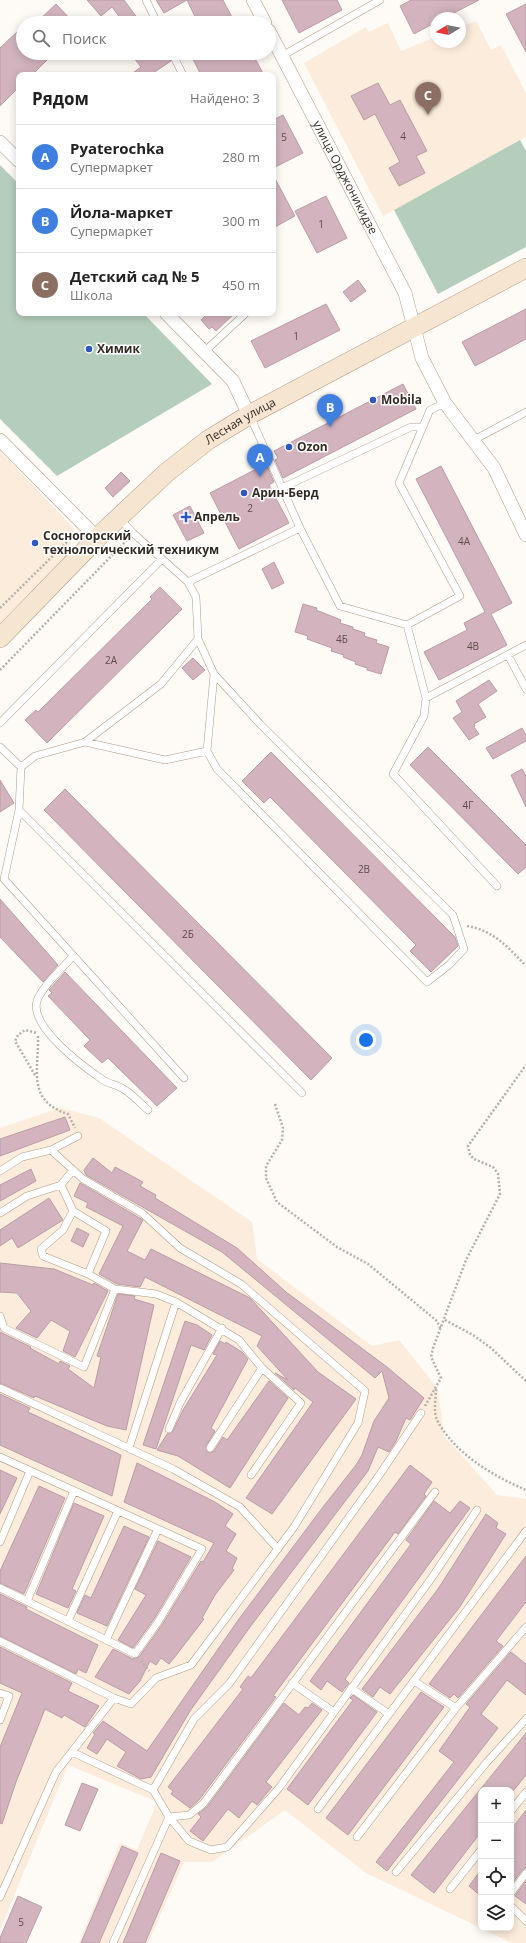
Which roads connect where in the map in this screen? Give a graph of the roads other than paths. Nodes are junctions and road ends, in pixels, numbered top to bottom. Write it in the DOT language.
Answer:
graph roads {
  1 [pos="146,0"];
  2 [pos="253,0"];
  3 [pos="380,0"];
  4 [pos="154,16"];
  5 [pos="261,16"];
  6 [pos="276,44"];
  7 [pos="282,56"];
  8 [pos="176,60"];
  9 [pos="182,72"];
  10 [pos="0,142"];
  11 [pos="16,158"];
  12 [pos="526,268"];
  13 [pos="169,316"];
  14 [pos="243,316"];
  15 [pos="413,328"];
  16 [pos="204,352"];
  17 [pos="445,403"];
  18 [pos="526,412"];
  19 [pos="250,416"];
  20 [pos="422,427"];
  21 [pos="0,440"];
  22 [pos="472,441"];
  23 [pos="282,488"];
  24 [pos="119,518"];
  25 [pos="524,527"];
  26 [pos="300,528"];
  27 [pos="97,538"];
  28 [pos="162,560"];
  29 [pos="188,582"];
  30 [pos="407,625"];
  31 [pos="0,638"];
  32 [pos="198,639"];
  33 [pos="526,645"];
  34 [pos="508,655"];
  35 [pos="214,674"];
  36 [pos="526,689"];
  37 [pos="426,698"];
  38 [pos="0,724"];
  39 [pos="85,742"];
  40 [pos="0,747"];
  41 [pos="207,751"];
  42 [pos="21,767"];
  43 [pos="19,810"];
  44 [pos="497,886"];
  45 [pos="73,956"];
  46 [pos="184,1078"];
  47 [pos="302,1093"];
  48 [pos="148,1110"];
  49 [pos="78,1136"];
  50 [pos="51,1150"];
  51 [pos="73,1170"];
  52 [pos="0,1171"];
  53 [pos="61,1185"];
  54 [pos="73,1211"];
  55 [pos="0,1213"];
  56 [pos="88,1274"];
  57 [pos="115,1290"];
  58 [pos="176,1302"];
  59 [pos="0,1316"];
  60 [pos="222,1328"];
  61 [pos="262,1368"];
  62 [pos="0,1388"];
  63 [pos="420,1413"];
  64 [pos="169,1429"];
  65 [pos="129,1448"];
  66 [pos="210,1448"];
  67 [pos="0,1457"];
  68 [pos="30,1471"];
  69 [pos="250,1475"];
  70 [pos="74,1491"];
  71 [pos="435,1492"];
  72 [pos="477,1510"];
  73 [pos="118,1511"];
  74 [pos="158,1529"];
  75 [pos="526,1531"];
  76 [pos="0,1542"];
  77 [pos="278,1549"];
  78 [pos="0,1588"];
  79 [pos="27,1601"];
  80 [pos="68,1621"];
  81 [pos="526,1627"];
  82 [pos="106,1640"];
  83 [pos="0,1641"];
  84 [pos="414,1681"];
  85 [pos="292,1683"];
  86 [pos="351,1688"];
  87 [pos="0,1693"];
  88 [pos="114,1698"];
  89 [pos="456,1708"];
  90 [pos="334,1712"];
  91 [pos="389,1714"];
  92 [pos="526,1719"];
  93 [pos="0,1720"];
  94 [pos="72,1752"];
  95 [pos="153,1790"];
  96 [pos="526,1792"];
  97 [pos="514,1807"];
  98 [pos="318,1809"];
  99 [pos="169,1817"];
  100 [pos="357,1837"];
  101 [pos="478,1854"];
  102 [pos="396,1872"];
  103 [pos="526,1873"];
  104 [pos="450,1889"];
  105 [pos="514,1889"];
  106 [pos="0,1897"];
  107 [pos="514,1909"];
  108 [pos="526,1921"];
  109 [pos="113,1943"];
  1 -- 4 [label="lane"];
  2 -- 5 [label="street"];
  3 -- 7 [label="lane"];
  6 -- 7 [label="street, улица Орджоникидзе"];
  7 -- 15 [label="street, улица Орджоникидзе"];
  8 -- 9 [label="lane"];
  10 -- 11 [label="street"];
  12 -- 15 [label="main road, Лесная улица"];
  13 -- 16 [label="street"];
  14 -- 16 [label="lane"];
  15 -- 17 [label="street, улица Орджоникидзе"];
  15 -- 19 [label="main road, Лесная улица"];
  16 -- 19 [label="street"];
  17 -- 20 [label="lane"];
  17 -- 22 [label="street, улица Орджоникидзе"];
  18 -- 22 [label="lane"];
  19 -- 23 [label="lane"];
  19 -- 24 [label="main road, Лесная улица"];
  20 -- 23 [label="lane"];
  20 -- 30 [label="lane"];
  21 -- 27 [label="street"];
  22 -- 25 [label="street, улица Орджоникидзе"];
  23 -- 26 [label="lane"];
  24 -- 27 [label="main road, Лесная улица"];
  24 -- 28 [label="lane"];
  26 -- 29 [label="lane"];
  26 -- 30 [label="lane"];
  27 -- 31 [label="main road, Лесная улица"];
  28 -- 29 [label="lane"];
  28 -- 38 [label="lane"];
  29 -- 32 [label="lane"];
  30 -- 37 [label="lane"];
  32 -- 35 [label="lane"];
  32 -- 39 [label="lane"];
  33 -- 34 [label="lane"];
  34 -- 36 [label="lane"];
  34 -- 37 [label="lane"];
  35 -- 41 [label="lane"];
  35 -- 41 [label="lane"];
  37 -- 44 [label="lane"];
  39 -- 41 [label="lane"];
  39 -- 42 [label="lane"];
  40 -- 42 [label="lane"];
  42 -- 43 [label="lane"];
  43 -- 45 [label="lane"];
  43 -- 47 [label="lane"];
  45 -- 46 [label="lane"];
  45 -- 48 [label="lane"];
  49 -- 50 [label="lane"];
  50 -- 51 [label="lane"];
  50 -- 52 [label="lane"];
  51 -- 53 [label="lane"];
  51 -- 77 [label="lane"];
  53 -- 54 [label="lane"];
  53 -- 55 [label="lane"];
  54 -- 56 [label="lane"];
  54 -- 56 [label="lane"];
  56 -- 57 [label="lane"];
  57 -- 58 [label="lane"];
  57 -- 59 [label="lane"];
  58 -- 60 [label="lane"];
  58 -- 65 [label="lane"];
  60 -- 61 [label="lane"];
  60 -- 64 [label="lane"];
  61 -- 66 [label="lane"];
  61 -- 69 [label="lane"];
  62 -- 65 [label="lane"];
  63 -- 95 [label="lane"];
  65 -- 77 [label="lane"];
  67 -- 68 [label="lane"];
  68 -- 70 [label="lane"];
  68 -- 76 [label="lane"];
  70 -- 73 [label="lane"];
  70 -- 79 [label="lane"];
  71 -- 85 [label="lane"];
  72 -- 86 [label="lane"];
  73 -- 74 [label="lane"];
  73 -- 80 [label="lane"];
  74 -- 82 [label="lane"];
  74 -- 82 [label="lane"];
  75 -- 84 [label="lane"];
  77 -- 88 [label="lane"];
  78 -- 79 [label="lane"];
  79 -- 80 [label="lane"];
  80 -- 82 [label="lane"];
  81 -- 89 [label="lane"];
  83 -- 88 [label="lane"];
  84 -- 89 [label="lane"];
  84 -- 91 [label="lane"];
  85 -- 90 [label="lane"];
  85 -- 99 [label="lane"];
  86 -- 90 [label="lane"];
  86 -- 91 [label="lane"];
  87 -- 93 [label="lane"];
  88 -- 94 [label="lane"];
  89 -- 100 [label="lane"];
  90 -- 99 [label="lane"];
  91 -- 98 [label="lane"];
  92 -- 102 [label="lane"];
  94 -- 95 [label="lane"];
  94 -- 106 [label="lane"];
  95 -- 99 [label="lane"];
  96 -- 97 [label="lane"];
  99 -- 109 [label="lane"];
  101 -- 104 [label="lane"];
  103 -- 105 [label="lane"];
  107 -- 108 [label="lane"];
}
